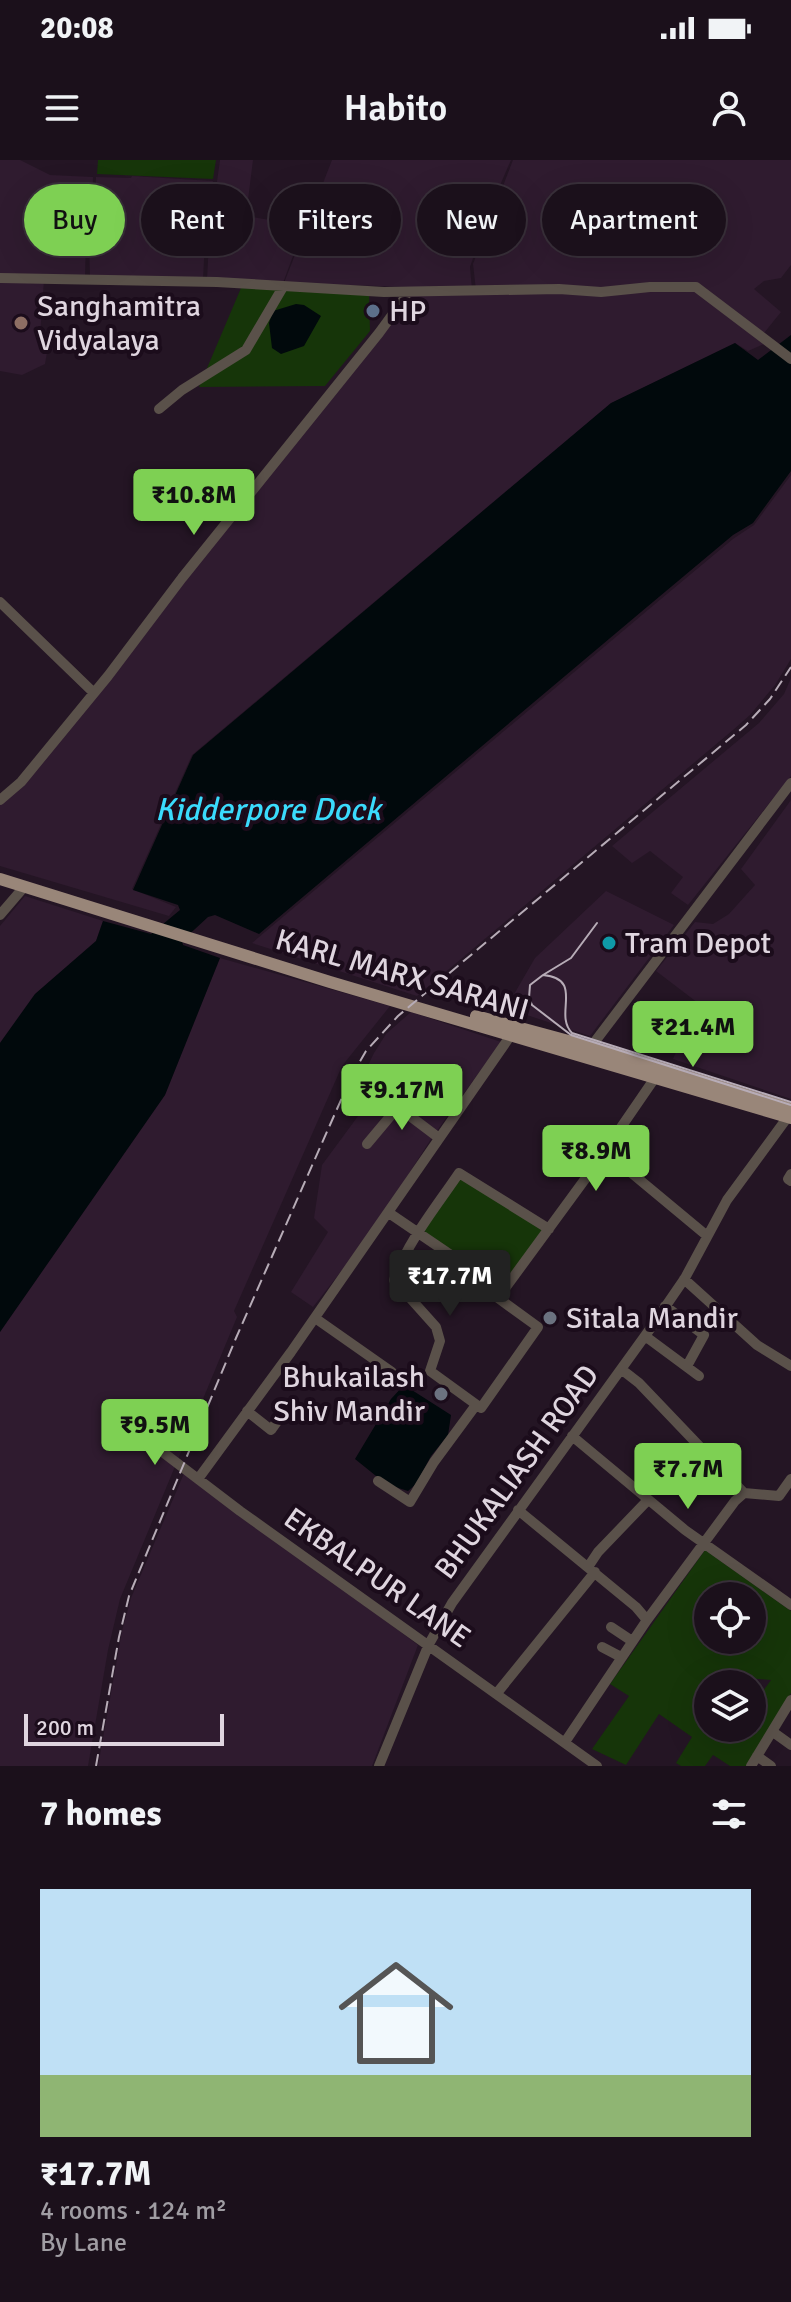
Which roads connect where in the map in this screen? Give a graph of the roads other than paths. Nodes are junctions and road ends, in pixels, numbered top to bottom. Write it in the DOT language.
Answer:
graph roads {
  1 [pos="0,278"];
  2 [pos="283,287"];
  3 [pos="409,292"];
  4 [pos="791,359"];
  5 [pos="159,409"];
  6 [pos="0,602"];
  7 [pos="94,693"];
  8 [pos="791,783"];
  9 [pos="0,800"];
  10 [pos="0,872"];
  11 [pos="0,879"];
  12 [pos="24,887"];
  13 [pos="0,915"];
  14 [pos="141,920"];
  15 [pos="204,939"];
  16 [pos="511,1035"];
  17 [pos="591,1046"];
  18 [pos="658,1072"];
  19 [pos="790,1114"];
  20 [pos="439,1138"];
  21 [pos="367,1144"];
  22 [pos="605,1151"];
  23 [pos="791,1174"];
  24 [pos="791,1181"];
  25 [pos="389,1213"];
  26 [pos="549,1229"];
  27 [pos="419,1231"];
  28 [pos="706,1235"];
  29 [pos="684,1279"];
  30 [pos="498,1298"];
  31 [pos="667,1304"];
  32 [pos="315,1318"];
  33 [pos="645,1336"];
  34 [pos="687,1366"];
  35 [pos="791,1366"];
  36 [pos="621,1369"];
  37 [pos="392,1372"];
  38 [pos="699,1376"];
  39 [pos="476,1405"];
  40 [pos="288,1406"];
  41 [pos="247,1411"];
  42 [pos="131,1428"];
  43 [pos="572,1436"];
  44 [pos="198,1479"];
  45 [pos="791,1479"];
  46 [pos="378,1481"];
  47 [pos="744,1493"];
  48 [pos="647,1501"];
  49 [pos="518,1510"];
  50 [pos="704,1545"];
  51 [pos="592,1570"];
  52 [pos="791,1605"];
  53 [pos="647,1620"];
  54 [pos="611,1627"];
  55 [pos="632,1641"];
  56 [pos="429,1644"];
  57 [pos="602,1647"];
  58 [pos="621,1657"];
  59 [pos="497,1693"];
  60 [pos="791,1700"];
  61 [pos="773,1732"];
  62 [pos="565,1742"];
  63 [pos="791,1745"];
  64 [pos="754,1761"];
  65 [pos="379,1766"];
  66 [pos="597,1766"];
  67 [pos="771,1766"];
  1 -- 2 [label="street"];
  2 -- 3 [label="street"];
  2 -- 5 [label="street"];
  3 -- 4 [label="street"];
  3 -- 7 [label="street"];
  6 -- 7 [label="street"];
  7 -- 9 [label="street"];
  8 -- 17 [label="street"];
  10 -- 14 [label="main road"];
  11 -- 12 [label="main road, KARL MARX SARANI"];
  12 -- 13 [label="street"];
  12 -- 14 [label="main road, KARL MARX SARANI"];
  14 -- 15 [label="main road, KARL MARX SARANI"];
  15 -- 16 [label="main road, KARL MARX SARANI"];
  15 -- 17 [label="main road"];
  16 -- 17 [label="main road, KARL MARX SARANI"];
  16 -- 20 [label="street"];
  17 -- 18 [label="main road, KARL MARX SARANI"];
  18 -- 19 [label="main road, KARL MARX SARANI"];
  18 -- 22 [label="street"];
  19 -- 28 [label="street, BHUKALIASH ROAD"];
  20 -- 21 [label="street"];
  20 -- 25 [label="street"];
  22 -- 26 [label="street"];
  22 -- 28 [label="street"];
  23 -- 24 [label="street"];
  25 -- 27 [label="street"];
  25 -- 32 [label="street"];
  26 -- 27 [label="street"];
  26 -- 30 [label="street"];
  27 -- 30 [label="street"];
  27 -- 39 [label="street"];
  28 -- 29 [label="street, BHUKALIASH ROAD"];
  29 -- 31 [label="street, BHUKALIASH ROAD"];
  29 -- 35 [label="street"];
  30 -- 39 [label="street"];
  31 -- 33 [label="street, BHUKALIASH ROAD"];
  31 -- 34 [label="street"];
  32 -- 37 [label="street"];
  32 -- 41 [label="street"];
  33 -- 34 [label="street"];
  33 -- 36 [label="street, BHUKALIASH ROAD"];
  34 -- 38 [label="street"];
  36 -- 43 [label="street, BHUKALIASH ROAD"];
  36 -- 47 [label="street"];
  39 -- 46 [label="street"];
  40 -- 41 [label="street"];
  41 -- 44 [label="street"];
  42 -- 44 [label="street, EKBALPUR LANE"];
  43 -- 48 [label="street"];
  43 -- 49 [label="street, BHUKALIASH ROAD"];
  44 -- 56 [label="street, EKBALPUR LANE"];
  45 -- 47 [label="street"];
  47 -- 50 [label="street"];
  48 -- 50 [label="street"];
  48 -- 51 [label="street"];
  49 -- 51 [label="street"];
  49 -- 56 [label="street, BHUKALIASH ROAD"];
  50 -- 52 [label="street"];
  50 -- 53 [label="street"];
  51 -- 53 [label="street"];
  51 -- 59 [label="street"];
  53 -- 55 [label="street"];
  54 -- 55 [label="street"];
  55 -- 58 [label="street"];
  56 -- 59 [label="street, EKBALPUR LANE"];
  56 -- 65 [label="street, BHUKALIASH ROAD"];
  57 -- 58 [label="street"];
  58 -- 62 [label="street"];
  59 -- 62 [label="street, EKBALPUR LANE"];
  60 -- 61 [label="street"];
  61 -- 63 [label="street"];
  61 -- 64 [label="street"];
  62 -- 66 [label="street, EKBALPUR LANE"];
  64 -- 67 [label="street"];
}
